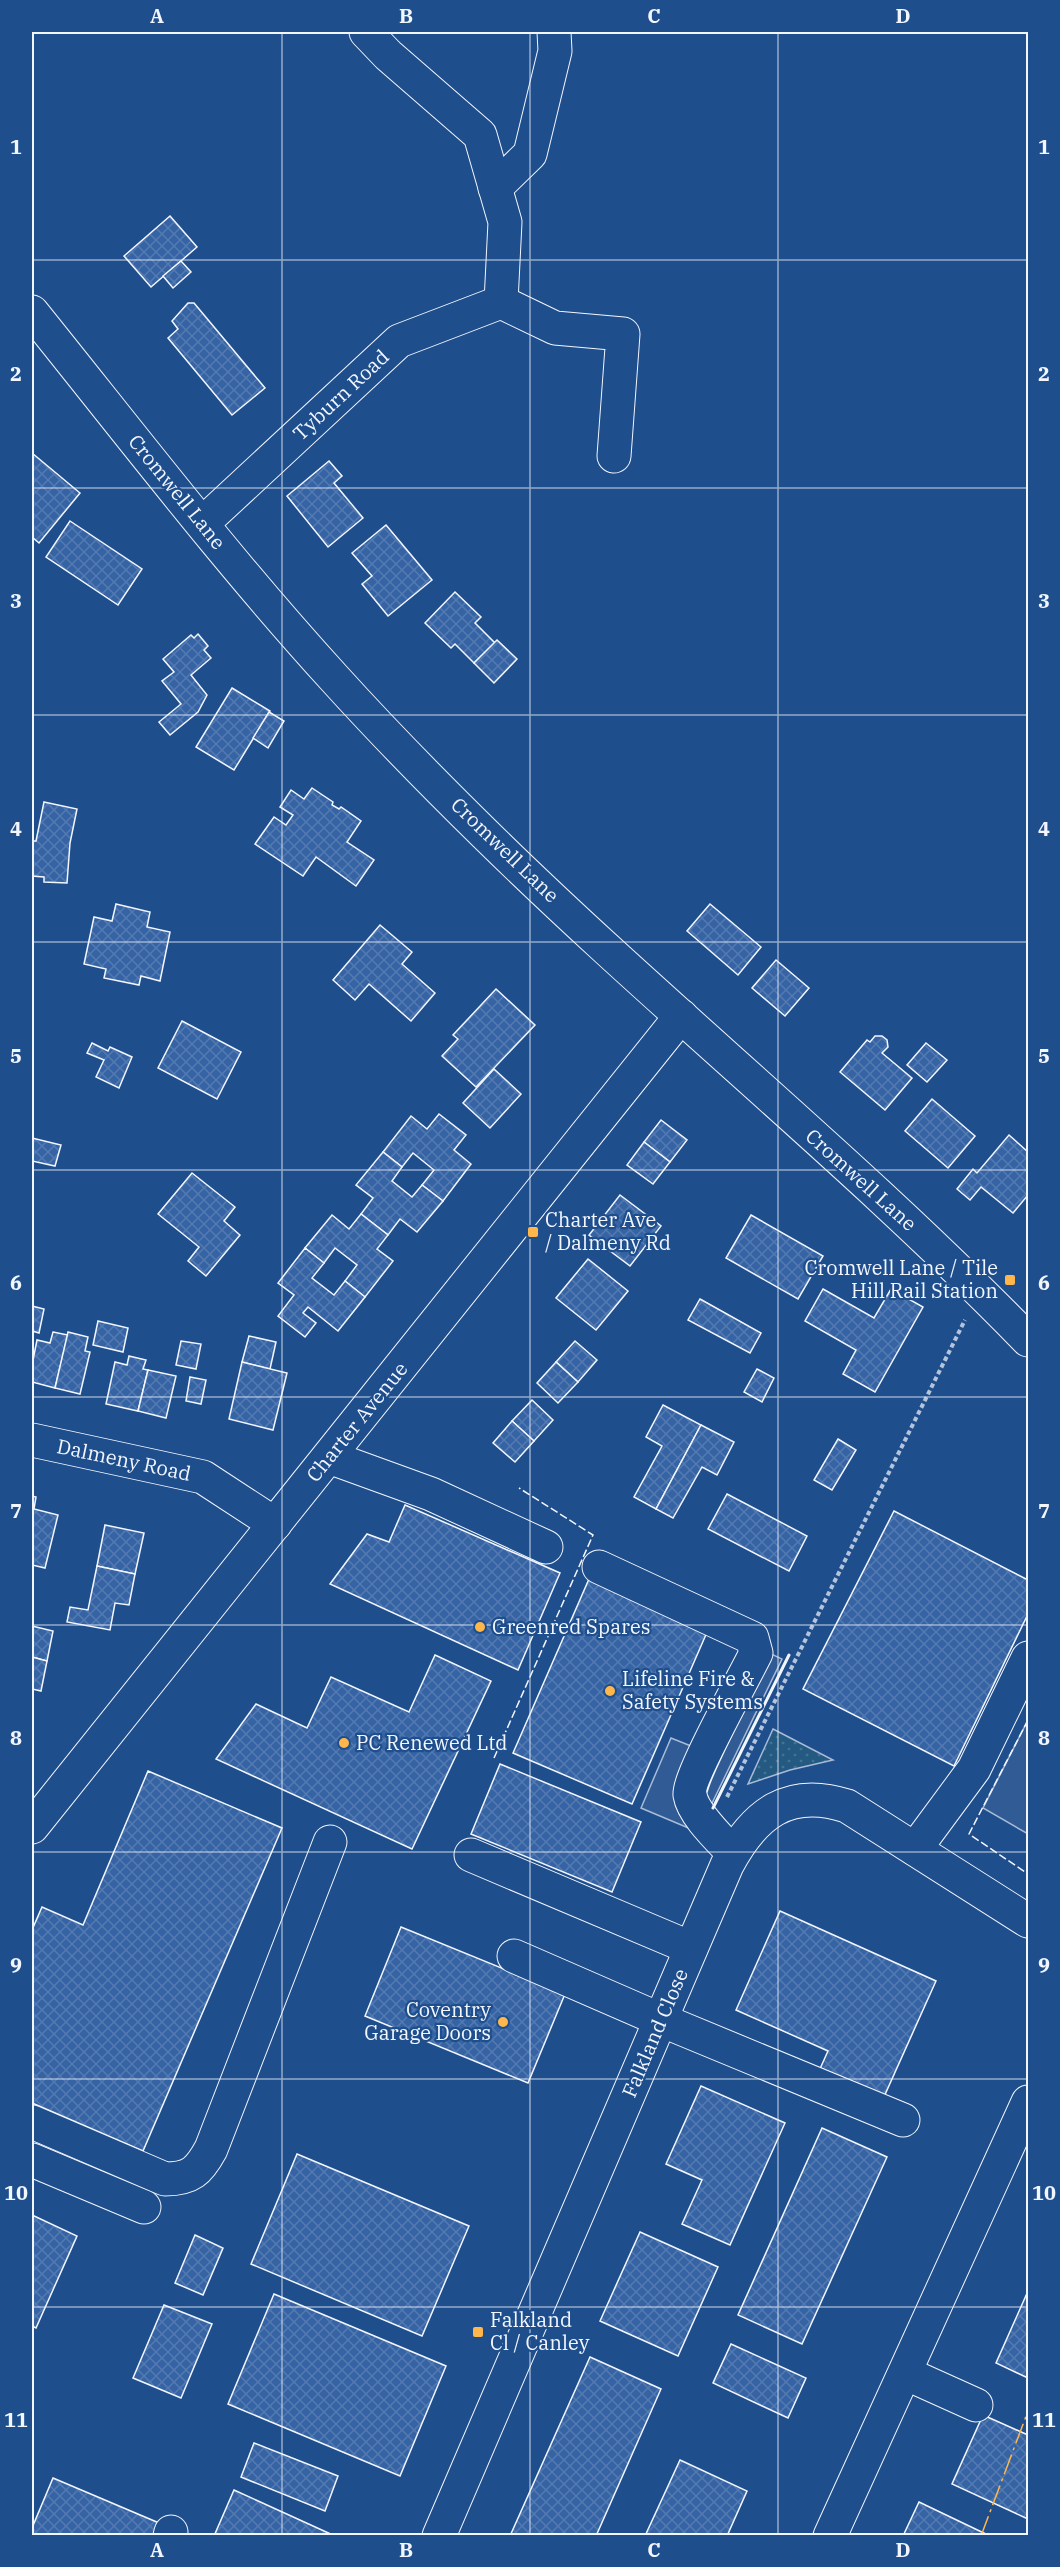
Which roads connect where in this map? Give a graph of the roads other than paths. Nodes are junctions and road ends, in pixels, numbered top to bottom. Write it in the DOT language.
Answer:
graph roads {
  1 [pos="366,32"];
  2 [pos="554,32"];
  3 [pos="495,188"];
  4 [pos="501,302"];
  5 [pos="32,312"];
  6 [pos="614,456"];
  7 [pos="202,523"];
  8 [pos="681,1016"];
  9 [pos="1029,1340"];
  10 [pos="32,1440"];
  11 [pos="329,1457"];
  12 [pos="275,1524"];
  13 [pos="546,1547"];
  14 [pos="599,1567"];
  15 [pos="1029,1658"];
  16 [pos="32,1827"];
  17 [pos="330,1842"];
  18 [pos="915,1849"];
  19 [pos="733,1853"];
  20 [pos="471,1855"];
  21 [pos="1029,1921"];
  22 [pos="692,1948"];
  23 [pos="514,1956"];
  24 [pos="661,2020"];
  25 [pos="1029,2102"];
  26 [pos="903,2120"];
  27 [pos="32,2122"];
  28 [pos="32,2160"];
  29 [pos="144,2207"];
  30 [pos="905,2373"];
  31 [pos="976,2405"];
  32 [pos="439,2535"];
  33 [pos="830,2535"];
  1 -- 3 [label="street"];
  2 -- 3 [label="street"];
  3 -- 4 [label="street"];
  4 -- 6 [label="street"];
  4 -- 7 [label="street, Tyburn Road"];
  5 -- 7 [label="street, Cromwell Lane"];
  7 -- 8 [label="street, Cromwell Lane"];
  8 -- 9 [label="street, Cromwell Lane"];
  8 -- 11 [label="street, Charter Avenue"];
  10 -- 12 [label="street, Dalmeny Road"];
  11 -- 12 [label="street, Charter Avenue"];
  11 -- 13 [label="street"];
  12 -- 16 [label="street, Charter Avenue"];
  14 -- 19 [label="street"];
  15 -- 18 [label="street"];
  17 -- 27 [label="street"];
  18 -- 19 [label="street, Falkland Close"];
  18 -- 21 [label="street, Falkland Close"];
  19 -- 22 [label="street, Falkland Close"];
  20 -- 22 [label="street"];
  22 -- 24 [label="street, Falkland Close"];
  23 -- 24 [label="street"];
  24 -- 26 [label="street"];
  24 -- 32 [label="street, Falkland Close"];
  25 -- 30 [label="street"];
  28 -- 29 [label="street"];
  30 -- 31 [label="street"];
  30 -- 33 [label="street"];
}
